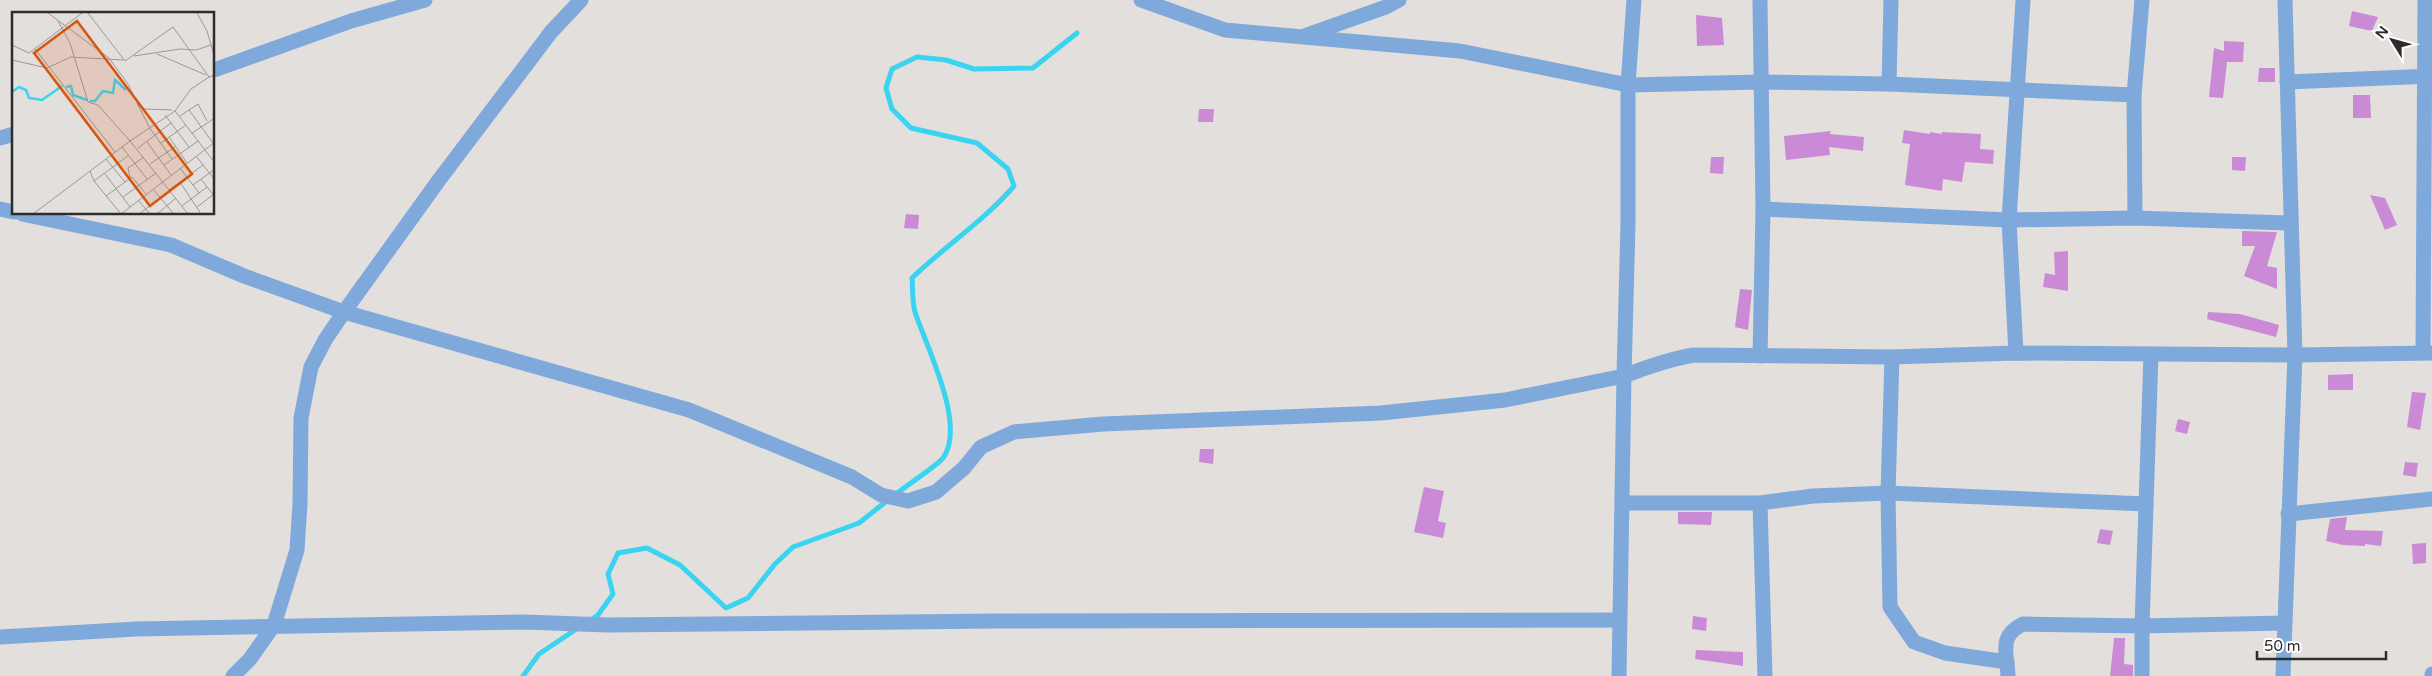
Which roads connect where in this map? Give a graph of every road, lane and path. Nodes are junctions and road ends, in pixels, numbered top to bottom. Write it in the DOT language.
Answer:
graph roads {
  1 [pos="425,0"];
  2 [pos="581,0"];
  3 [pos="1141,0"];
  4 [pos="1399,0"];
  5 [pos="1634,0"];
  6 [pos="1760,0"];
  7 [pos="1891,0"];
  8 [pos="2023,0"];
  9 [pos="2142,0"];
  10 [pos="2285,0"];
  11 [pos="2425,0"];
  12 [pos="1302,37"];
  13 [pos="215,70"];
  14 [pos="2428,76"];
  15 [pos="1761,82"];
  16 [pos="2287,82"];
  17 [pos="1628,84"];
  18 [pos="1889,84"];
  19 [pos="2017,91"];
  20 [pos="2134,95"];
  21 [pos="2428,189"];
  22 [pos="1763,209"];
  23 [pos="27,215"];
  24 [pos="2136,218"];
  25 [pos="2009,220"];
  26 [pos="2290,223"];
  27 [pos="344,312"];
  28 [pos="2016,353"];
  29 [pos="2427,353"];
  30 [pos="2151,354"];
  31 [pos="2295,355"];
  32 [pos="1760,356"];
  33 [pos="1892,357"];
  34 [pos="1624,376"];
  35 [pos="1888,493"];
  36 [pos="2432,499"];
  37 [pos="1623,503"];
  38 [pos="1760,503"];
  39 [pos="2146,504"];
  40 [pos="2288,514"];
  41 [pos="1619,620"];
  42 [pos="2284,622"];
  43 [pos="274,625"];
  44 [pos="2142,626"];
  45 [pos="0,637"];
  46 [pos="2008,669"];
  47 [pos="233,676"];
  48 [pos="1619,676"];
  49 [pos="1764,676"];
  50 [pos="2142,676"];
  51 [pos="2284,676"];
  1 -- 13 [label="street"];
  2 -- 27 [label="street"];
  3 -- 12 [label="street"];
  4 -- 12 [label="street"];
  5 -- 17 [label="street"];
  6 -- 15 [label="street"];
  7 -- 18 [label="street"];
  8 -- 19 [label="street"];
  9 -- 20 [label="street"];
  10 -- 16 [label="street"];
  11 -- 14 [label="street"];
  12 -- 17 [label="street"];
  14 -- 16 [label="street"];
  14 -- 21 [label="street"];
  15 -- 17 [label="street"];
  15 -- 18 [label="street"];
  15 -- 22 [label="street"];
  16 -- 26 [label="street"];
  17 -- 34 [label="street"];
  18 -- 19 [label="street"];
  19 -- 20 [label="street"];
  19 -- 25 [label="street"];
  20 -- 24 [label="street"];
  21 -- 29 [label="street"];
  22 -- 25 [label="street"];
  22 -- 32 [label="street"];
  23 -- 27 [label="street"];
  24 -- 25 [label="street"];
  24 -- 26 [label="street"];
  25 -- 28 [label="street"];
  26 -- 31 [label="street"];
  27 -- 34 [label="street"];
  27 -- 43 [label="street"];
  28 -- 30 [label="street"];
  28 -- 33 [label="street"];
  29 -- 31 [label="street"];
  30 -- 31 [label="street"];
  30 -- 39 [label="street"];
  31 -- 40 [label="street"];
  32 -- 33 [label="street"];
  32 -- 34 [label="street"];
  33 -- 35 [label="street"];
  34 -- 37 [label="street"];
  35 -- 38 [label="street"];
  35 -- 39 [label="street"];
  35 -- 46 [label="street"];
  36 -- 40 [label="street"];
  37 -- 38 [label="street"];
  37 -- 41 [label="street"];
  38 -- 49 [label="street"];
  39 -- 44 [label="street"];
  40 -- 42 [label="street"];
  41 -- 43 [label="street"];
  41 -- 48 [label="street"];
  42 -- 44 [label="street"];
  42 -- 51 [label="street"];
  43 -- 45 [label="street"];
  43 -- 47 [label="street"];
  44 -- 46 [label="street"];
  44 -- 50 [label="street"];
}
